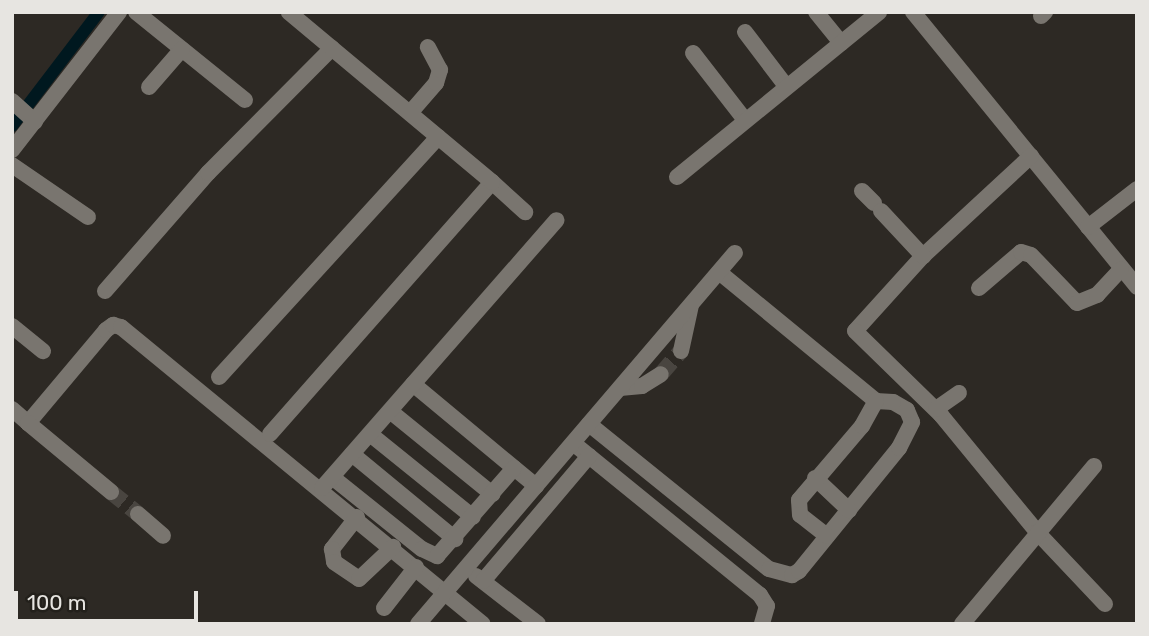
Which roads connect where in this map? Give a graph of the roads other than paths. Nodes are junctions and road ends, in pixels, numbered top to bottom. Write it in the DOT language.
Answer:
graph roads {
  1 [pos="119,12"];
  2 [pos="136,12"];
  3 [pos="289,12"];
  4 [pos="816,12"];
  5 [pos="880,12"];
  6 [pos="913,12"];
  7 [pos="745,32"];
  8 [pos="841,43"];
  9 [pos="428,47"];
  10 [pos="332,48"];
  11 [pos="182,49"];
  12 [pos="693,53"];
  13 [pos="786,86"];
  14 [pos="149,87"];
  15 [pos="245,100"];
  16 [pos="25,113"];
  17 [pos="410,113"];
  18 [pos="745,120"];
  19 [pos="438,137"];
  20 [pos="12,150"];
  21 [pos="1031,156"];
  22 [pos="12,165"];
  23 [pos="677,177"];
  24 [pos="492,182"];
  25 [pos="1137,190"];
  26 [pos="862,191"];
  27 [pos="525,212"];
  28 [pos="88,217"];
  29 [pos="557,220"];
  30 [pos="1088,227"];
  31 [pos="735,253"];
  32 [pos="923,256"];
  33 [pos="1121,269"];
  34 [pos="719,272"];
  35 [pos="1137,287"];
  36 [pos="979,288"];
  37 [pos="105,291"];
  38 [pos="691,305"];
  39 [pos="12,326"];
  40 [pos="43,351"];
  41 [pos="681,351"];
  42 [pos="661,374"];
  43 [pos="219,377"];
  44 [pos="413,384"];
  45 [pos="620,388"];
  46 [pos="959,393"];
  47 [pos="876,401"];
  48 [pos="12,409"];
  49 [pos="936,410"];
  50 [pos="390,411"];
  51 [pos="28,423"];
  52 [pos="589,424"];
  53 [pos="270,433"];
  54 [pos="370,433"];
  55 [pos="573,443"];
  56 [pos="352,454"];
  57 [pos="589,456"];
  58 [pos="1094,466"];
  59 [pos="514,468"];
  60 [pos="815,478"];
  61 [pos="327,482"];
  62 [pos="536,486"];
  63 [pos="111,492"];
  64 [pos="492,494"];
  65 [pos="849,510"];
  66 [pos="138,514"];
  67 [pos="357,517"];
  68 [pos="473,517"];
  69 [pos="1037,532"];
  70 [pos="163,536"];
  71 [pos="827,536"];
  72 [pos="455,539"];
  73 [pos="393,547"];
  74 [pos="416,567"];
  75 [pos="466,568"];
  76 [pos="484,581"];
  77 [pos="445,592"];
  78 [pos="1105,604"];
  79 [pos="384,608"];
  80 [pos="418,624"];
  81 [pos="483,624"];
  82 [pos="538,624"];
  83 [pos="762,624"];
  84 [pos="961,624"];
  1 -- 16 [label="street"];
  2 -- 11 [label="street"];
  3 -- 10 [label="street"];
  4 -- 8 [label="street"];
  5 -- 8 [label="street"];
  6 -- 21 [label="street"];
  7 -- 13 [label="street"];
  8 -- 13 [label="street"];
  9 -- 17 [label="street"];
  10 -- 17 [label="street"];
  10 -- 37 [label="street"];
  11 -- 14 [label="street"];
  11 -- 15 [label="street"];
  12 -- 18 [label="street"];
  13 -- 18 [label="street"];
  16 -- 20 [label="street"];
  17 -- 19 [label="street"];
  18 -- 23 [label="street"];
  19 -- 24 [label="street"];
  19 -- 43 [label="street"];
  21 -- 30 [label="street"];
  21 -- 32 [label="street"];
  22 -- 28 [label="street"];
  24 -- 27 [label="street"];
  24 -- 53 [label="street"];
  25 -- 30 [label="street"];
  26 -- 32 [label="street"];
  29 -- 44 [label="street"];
  30 -- 33 [label="street"];
  31 -- 34 [label="street"];
  32 -- 49 [label="street"];
  33 -- 35 [label="street"];
  33 -- 36 [label="street"];
  34 -- 38 [label="street"];
  34 -- 47 [label="street"];
  38 -- 41 [label="street"];
  38 -- 45 [label="street"];
  39 -- 40 [label="street"];
  42 -- 45 [label="street"];
  44 -- 50 [label="street"];
  44 -- 59 [label="street"];
  45 -- 52 [label="street"];
  46 -- 49 [label="street"];
  47 -- 60 [label="street"];
  47 -- 65 [label="street"];
  48 -- 51 [label="street"];
  49 -- 69 [label="street"];
  50 -- 54 [label="street"];
  50 -- 64 [label="street"];
  51 -- 61 [label="street"];
  51 -- 63 [label="street"];
  52 -- 55 [label="street"];
  52 -- 71 [label="street"];
  54 -- 56 [label="street"];
  54 -- 68 [label="street"];
  55 -- 57 [label="street"];
  55 -- 62 [label="street"];
  56 -- 61 [label="street"];
  56 -- 72 [label="street"];
  57 -- 76 [label="street"];
  57 -- 83 [label="street"];
  58 -- 69 [label="street"];
  59 -- 62 [label="street"];
  59 -- 64 [label="street"];
  60 -- 65 [label="street"];
  60 -- 71 [label="street"];
  61 -- 67 [label="street"];
  61 -- 72 [label="street"];
  62 -- 75 [label="street"];
  64 -- 68 [label="street"];
  65 -- 71 [label="street"];
  66 -- 70 [label="street"];
  67 -- 73 [label="street"];
  67 -- 73 [label="street"];
  68 -- 72 [label="street"];
  69 -- 78 [label="street"];
  69 -- 84 [label="street"];
  73 -- 74 [label="street"];
  74 -- 77 [label="street"];
  74 -- 79 [label="street"];
  75 -- 76 [label="street"];
  75 -- 77 [label="street"];
  76 -- 82 [label="street"];
  77 -- 80 [label="street"];
  77 -- 81 [label="street"];
}
